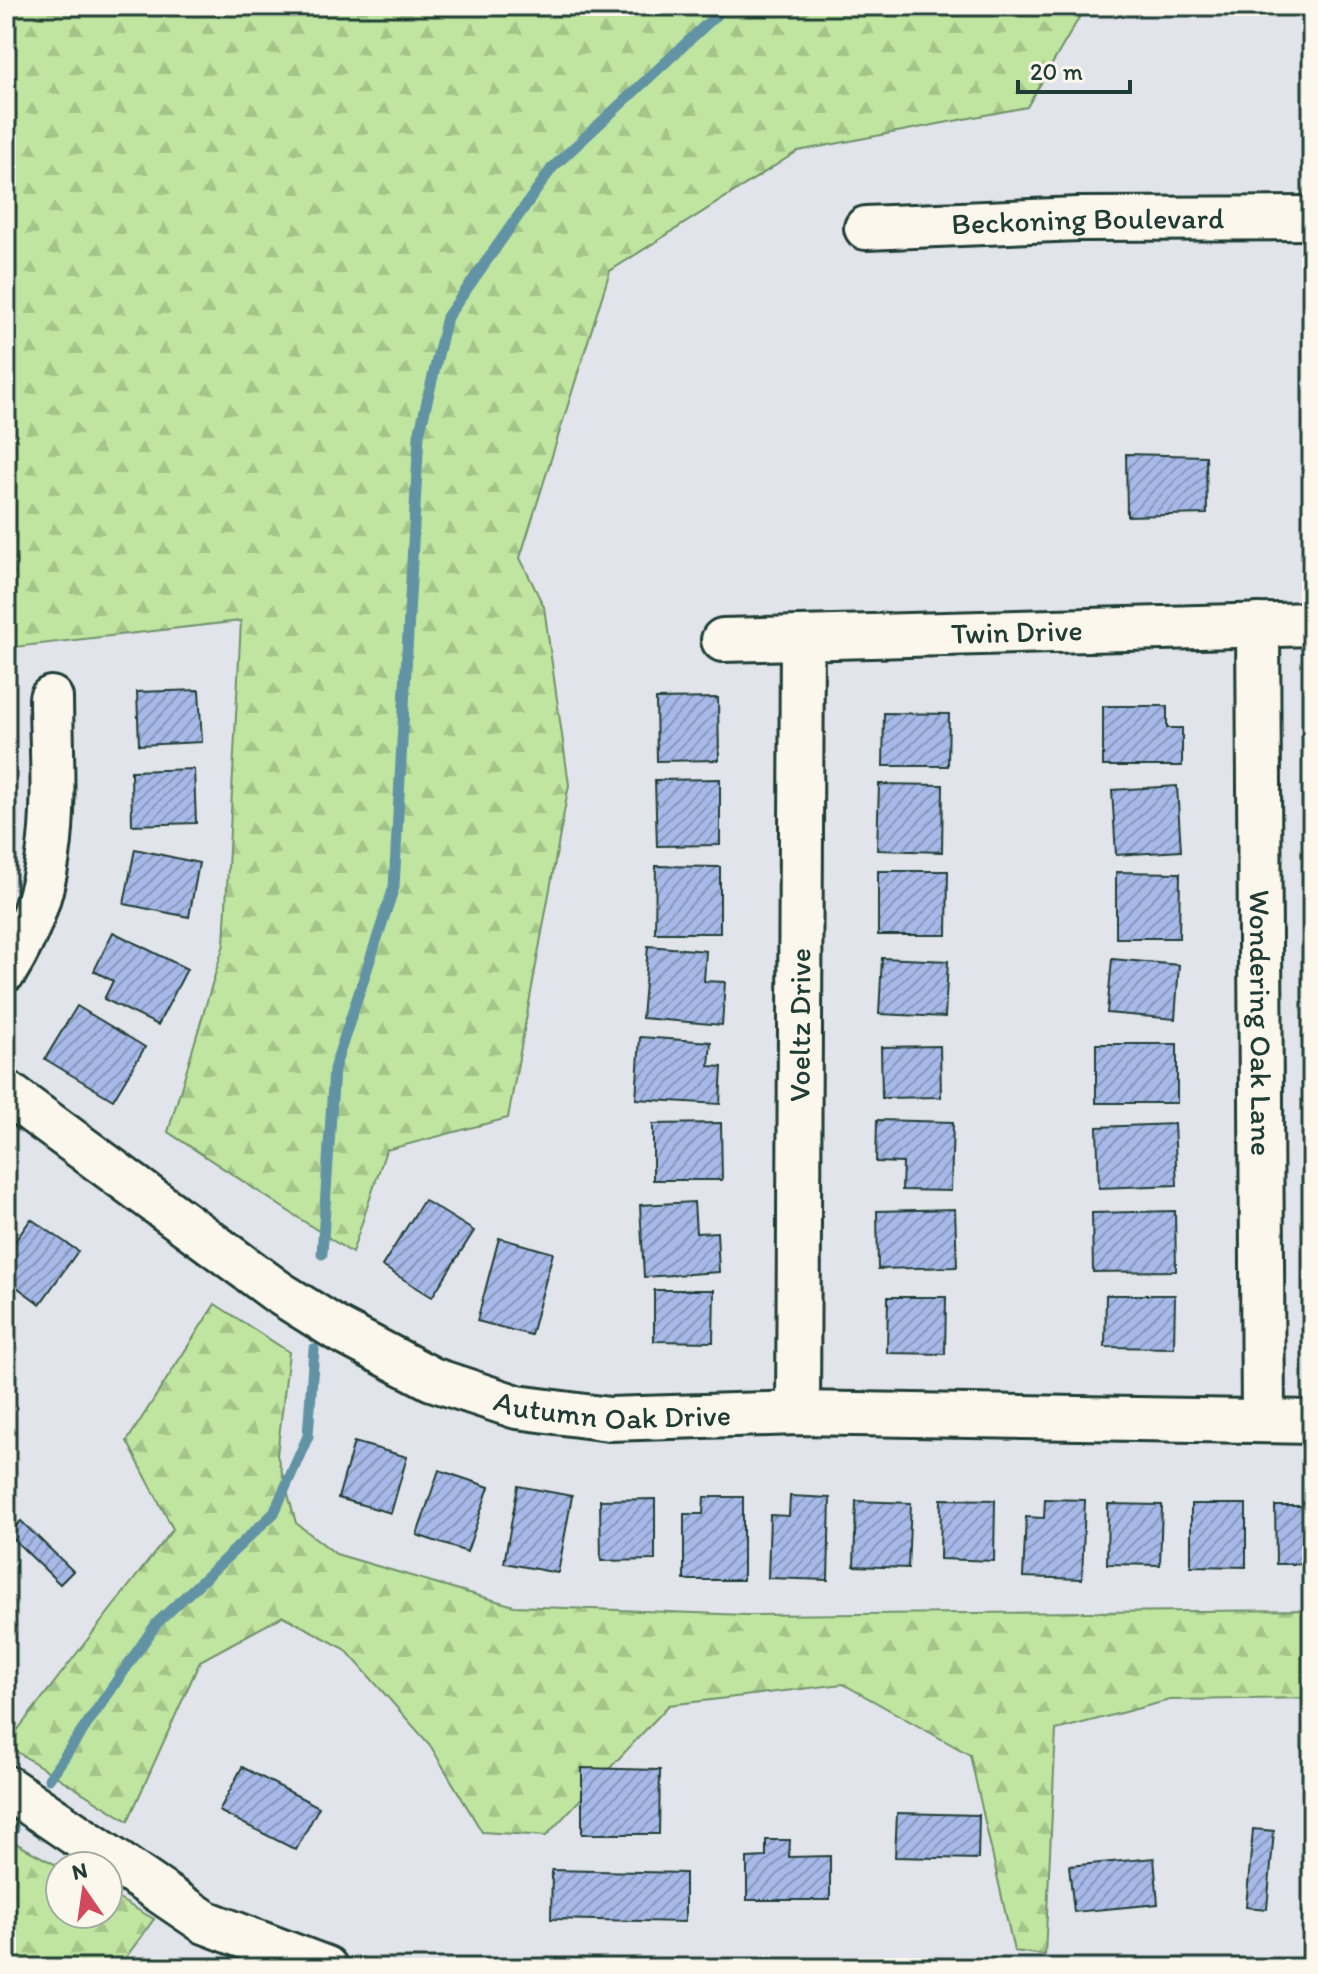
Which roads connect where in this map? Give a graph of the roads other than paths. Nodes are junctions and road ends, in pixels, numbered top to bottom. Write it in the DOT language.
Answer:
graph roads {
  1 [pos="1312,218"];
  2 [pos="866,228"];
  3 [pos="1312,624"];
  4 [pos="1258,625"];
  5 [pos="802,638"];
  6 [pos="723,640"];
  7 [pos="51,698"];
  8 [pos="6,970"];
  9 [pos="6,1092"];
  10 [pos="798,1413"];
  11 [pos="1263,1420"];
  12 [pos="1312,1422"];
  13 [pos="6,1787"];
  14 [pos="326,1968"];
  1 -- 2 [label="street, Beckoning Boulevard"];
  3 -- 4 [label="street, Twin Drive"];
  4 -- 5 [label="street, Twin Drive"];
  4 -- 11 [label="street, Wondering Oak Lane"];
  5 -- 6 [label="street, Twin Drive"];
  5 -- 10 [label="street, Voeltz Drive"];
  7 -- 8 [label="street"];
  9 -- 10 [label="street, Autumn Oak Drive"];
  10 -- 11 [label="street, Autumn Oak Drive"];
  11 -- 12 [label="street, Autumn Oak Drive"];
  13 -- 14 [label="street"];
}
